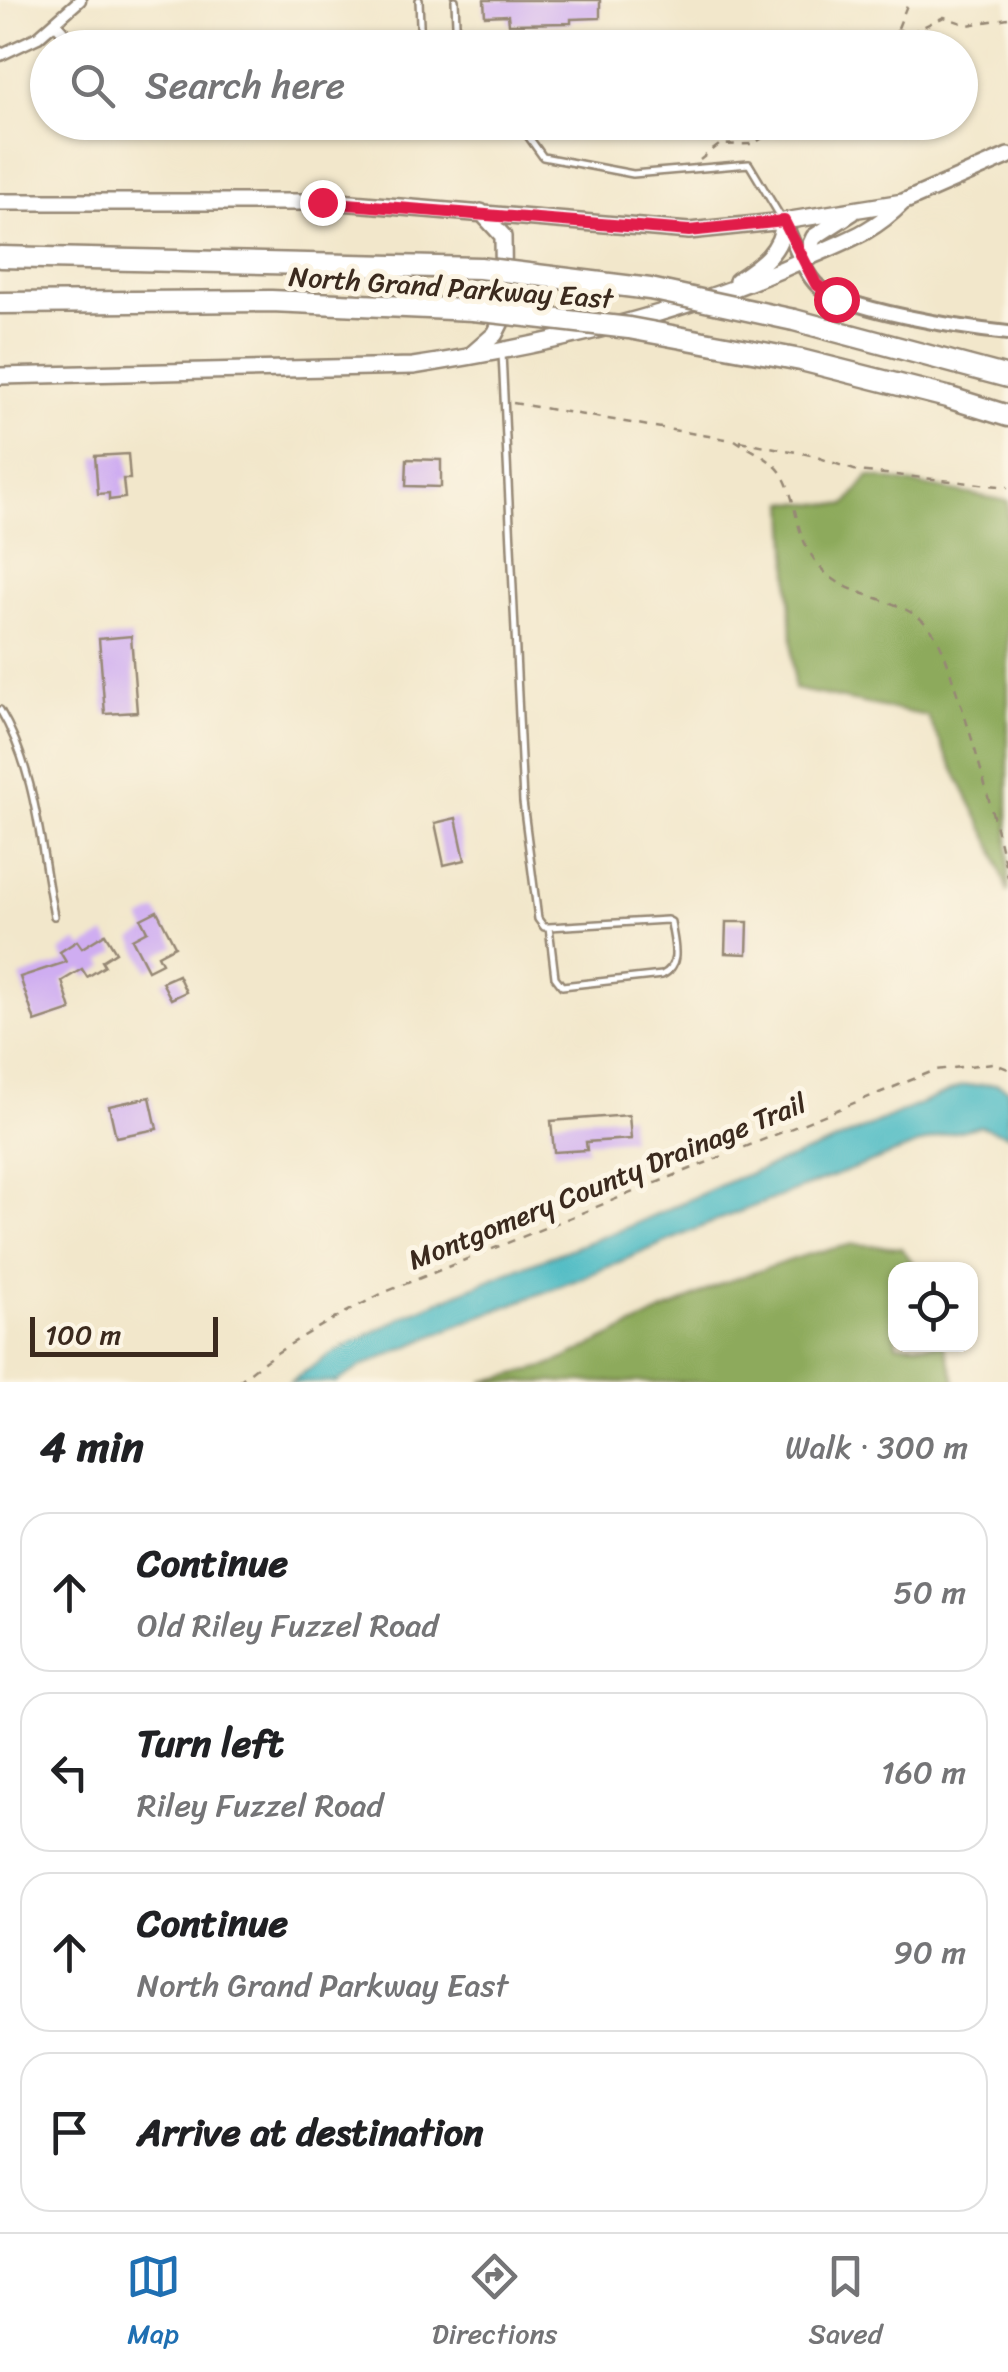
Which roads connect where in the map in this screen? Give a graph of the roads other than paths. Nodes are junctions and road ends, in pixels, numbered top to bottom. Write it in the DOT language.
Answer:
graph roads {
  1 [pos="80,0"];
  2 [pos="418,0"];
  3 [pos="455,0"];
  4 [pos="56,24"];
  5 [pos="46,30"];
  6 [pos="61,30"];
  7 [pos="419,30"];
  8 [pos="456,30"];
  9 [pos="30,40"];
  10 [pos="0,55"];
  11 [pos="531,140"];
  12 [pos="1008,156"];
  13 [pos="0,202"];
  14 [pos="903,202"];
  15 [pos="860,206"];
  16 [pos="480,212"];
  17 [pos="784,221"];
  18 [pos="0,257"];
  19 [pos="803,260"];
  20 [pos="712,296"];
  21 [pos="0,303"];
  22 [pos="1008,332"];
  23 [pos="502,350"];
  24 [pos="468,358"];
  25 [pos="0,376"];
  26 [pos="1008,376"];
  27 [pos="1008,416"];
  28 [pos="0,710"];
  29 [pos="54,916"];
  30 [pos="549,928"];
  1 -- 4 [label="street"];
  2 -- 7 [label="lane"];
  3 -- 8 [label="lane"];
  4 -- 5 [label="street"];
  4 -- 6 [label="street"];
  9 -- 10 [label="street"];
  11 -- 17 [label="lane"];
  12 -- 14 [label="main road"];
  13 -- 16 [label="main road"];
  14 -- 15 [label="main road"];
  14 -- 19 [label="main road"];
  15 -- 17 [label="main road"];
  15 -- 19 [label="main road"];
  16 -- 17 [label="main road"];
  16 -- 24 [label="main road"];
  17 -- 19 [label="street"];
  17 -- 20 [label="main road"];
  18 -- 26 [label="highway, North Grand Parkway East, bridge"];
  19 -- 20 [label="main road"];
  19 -- 22 [label="street"];
  20 -- 23 [label="main road"];
  21 -- 27 [label="highway, North Grand Parkway East, bridge"];
  23 -- 24 [label="main road"];
  23 -- 30 [label="lane"];
  24 -- 25 [label="main road"];
  28 -- 29 [label="lane"];
  30 -- 30 [label="lane"];
}
